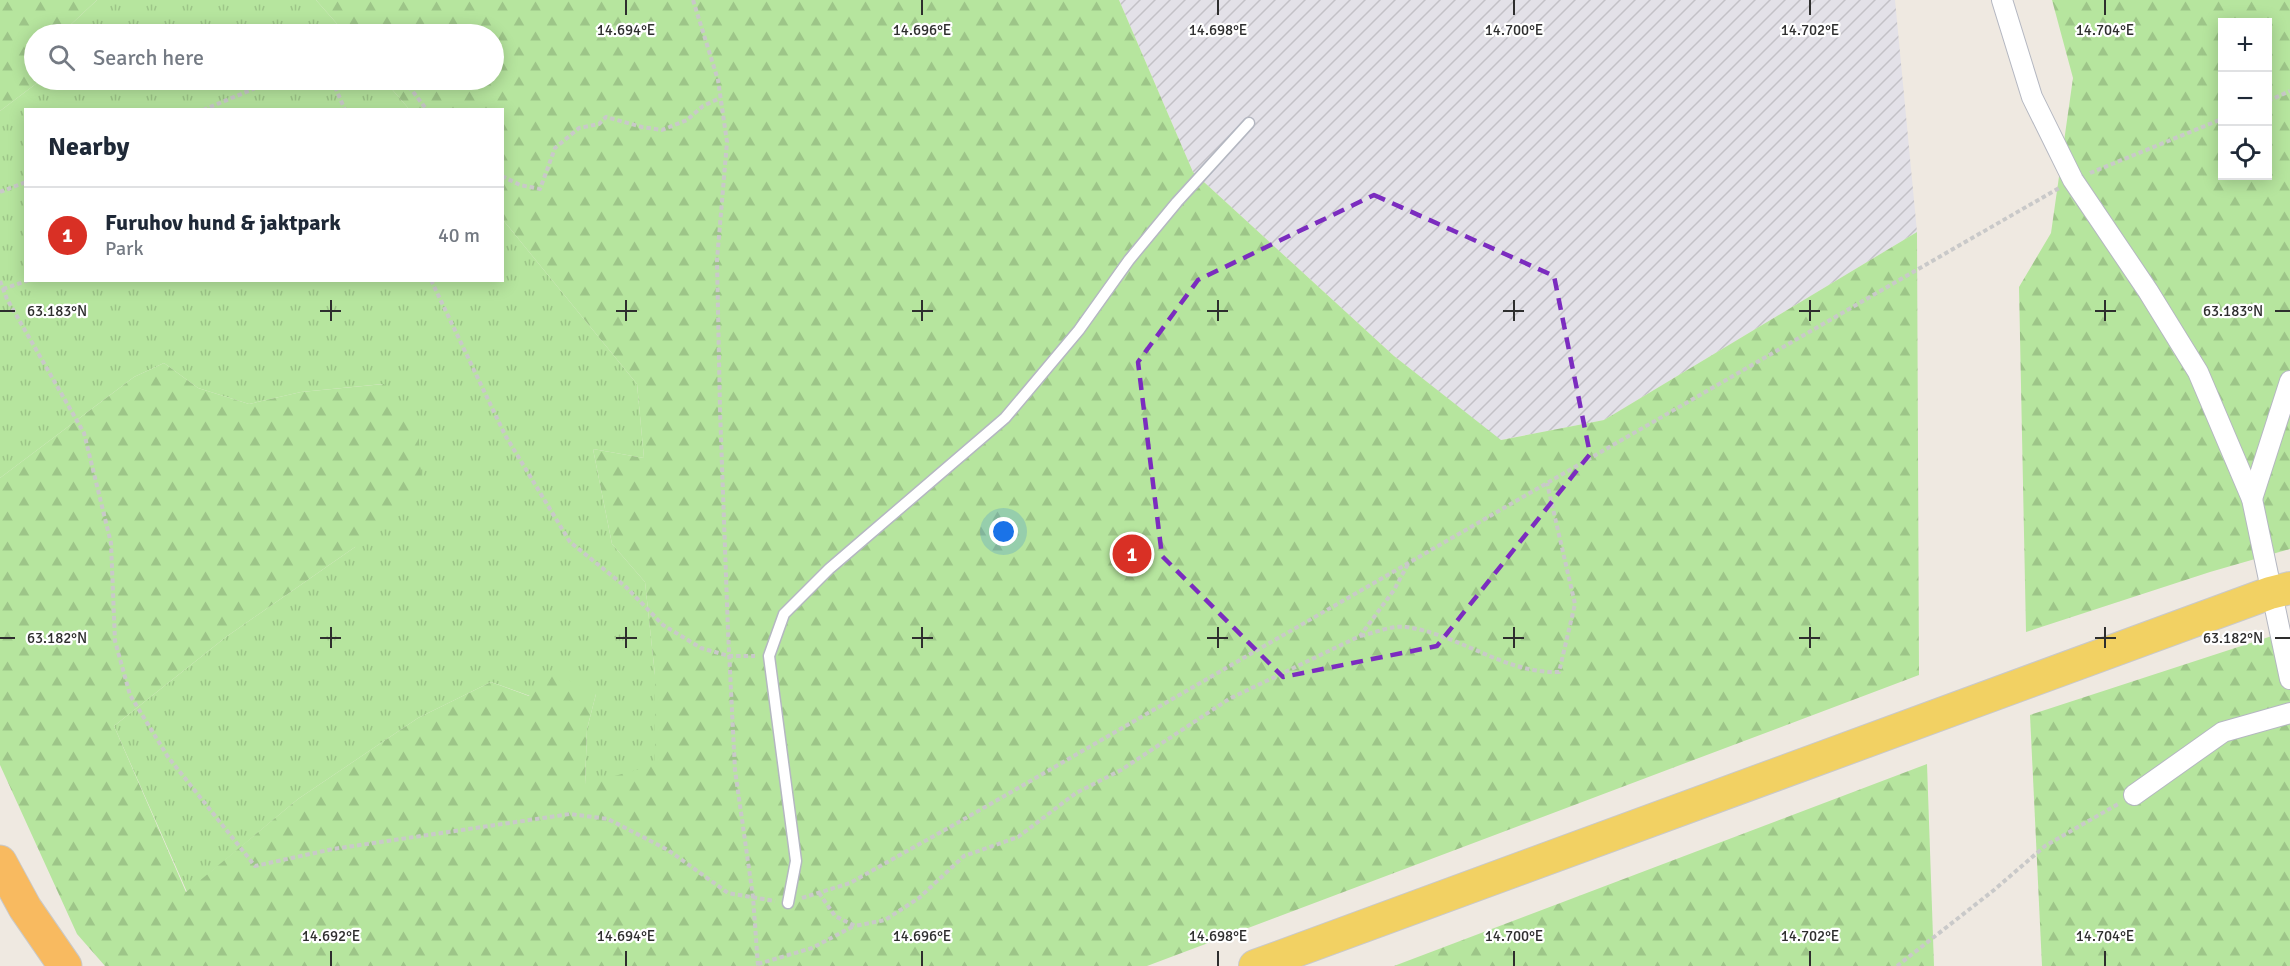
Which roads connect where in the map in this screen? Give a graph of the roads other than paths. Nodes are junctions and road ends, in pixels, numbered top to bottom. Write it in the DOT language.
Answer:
graph roads {
  1 [pos="2002,0"];
  2 [pos="1249,123"];
  3 [pos="2290,381"];
  4 [pos="2252,500"];
  5 [pos="2280,590"];
  6 [pos="2290,679"];
  7 [pos="2290,713"];
  8 [pos="2134,795"];
  9 [pos="0,862"];
  10 [pos="788,903"];
  11 [pos="65,966"];
  12 [pos="1255,966"];
  1 -- 4 [label="street"];
  2 -- 10 [label="lane"];
  3 -- 4 [label="street"];
  4 -- 5 [label="street"];
  5 -- 6 [label="street"];
  5 -- 12 [label="main road"];
  7 -- 8 [label="street"];
  9 -- 11 [label="highway"];
}
